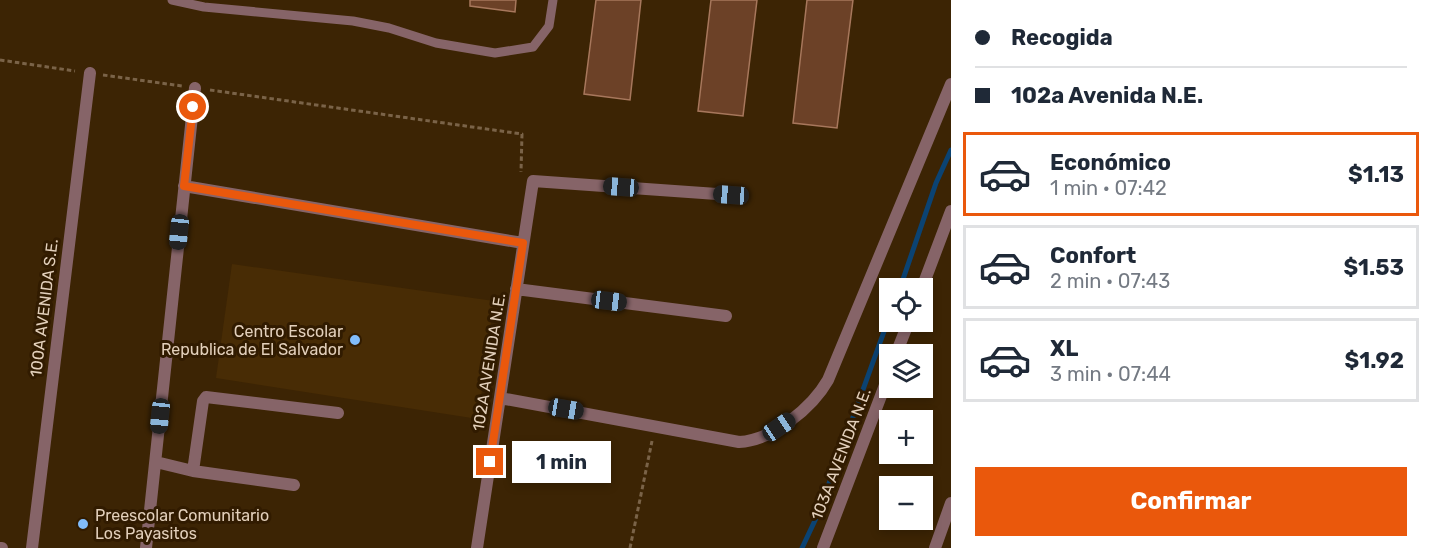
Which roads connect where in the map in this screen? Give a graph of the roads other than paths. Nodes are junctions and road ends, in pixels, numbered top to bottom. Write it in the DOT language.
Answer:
graph roads {
  1 [pos="172,0"];
  2 [pos="552,0"];
  3 [pos="90,73"];
  4 [pos="951,84"];
  5 [pos="195,88"];
  6 [pos="184,186"];
  7 [pos="731,195"];
  8 [pos="951,211"];
  9 [pos="523,243"];
  10 [pos="926,278"];
  11 [pos="516,289"];
  12 [pos="726,316"];
  13 [pos="500,398"];
  14 [pos="880,398"];
  15 [pos="338,413"];
  16 [pos="156,462"];
  17 [pos="193,471"];
  18 [pos="294,485"];
  19 [pos="951,503"];
  20 [pos="32,548"];
  21 [pos="146,548"];
  22 [pos="477,548"];
  23 [pos="823,548"];
  24 [pos="935,548"];
  1 -- 2 [label="lane"];
  3 -- 20 [label="street, 100A AVENIDA S.E."];
  4 -- 13 [label="street"];
  5 -- 6 [label="street"];
  6 -- 9 [label="street"];
  6 -- 16 [label="street"];
  7 -- 9 [label="street, 102A AVENIDA N.E."];
  8 -- 10 [label="street"];
  9 -- 11 [label="street, 102A AVENIDA N.E."];
  11 -- 12 [label="street"];
  11 -- 13 [label="street, 102A AVENIDA N.E."];
  13 -- 22 [label="street, 102A AVENIDA N.E."];
  14 -- 23 [label="street, 103A AVENIDA N.E."];
  15 -- 17 [label="street"];
  16 -- 17 [label="street"];
  16 -- 21 [label="street"];
  17 -- 18 [label="street"];
  19 -- 24 [label="street"];
}
